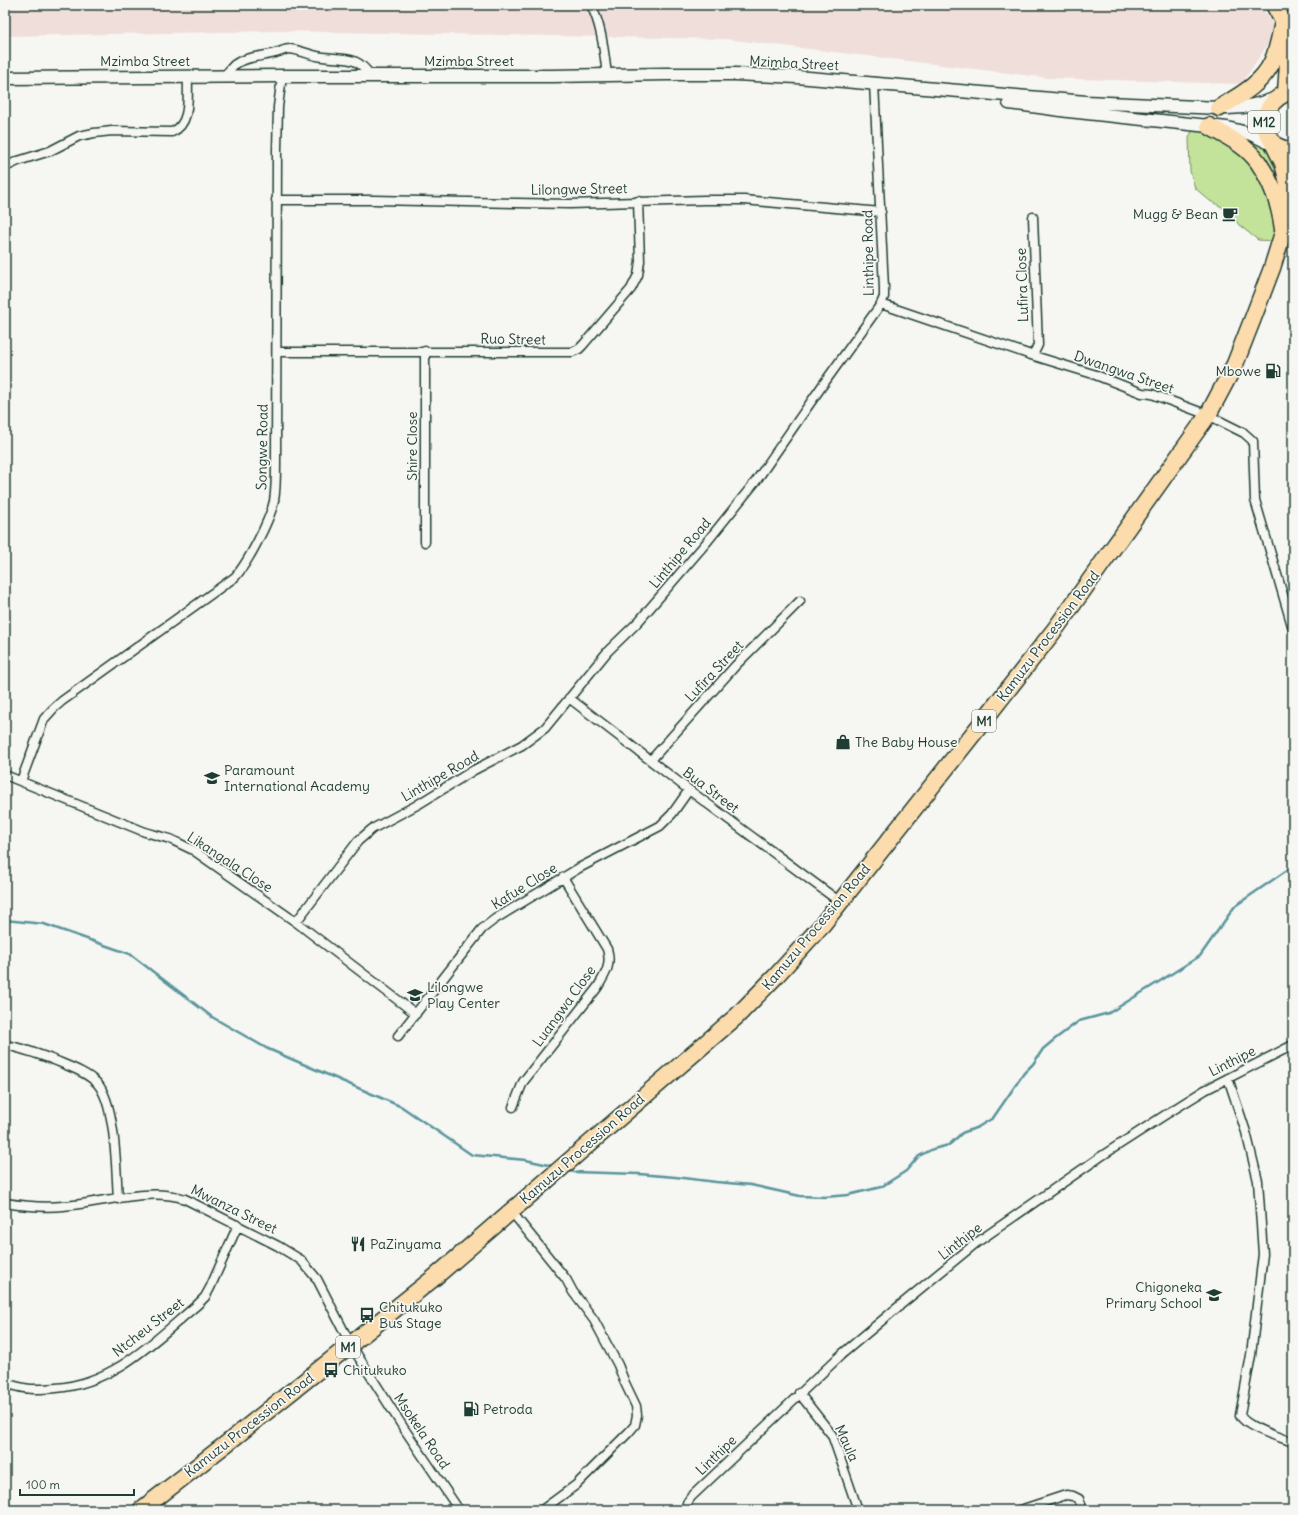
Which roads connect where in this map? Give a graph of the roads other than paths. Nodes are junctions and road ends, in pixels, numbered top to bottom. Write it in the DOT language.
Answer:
graph roads {
  1 [pos="592,5"];
  2 [pos="1274,5"];
  3 [pos="1286,5"];
  4 [pos="1288,20"];
  5 [pos="608,75"];
  6 [pos="188,76"];
  7 [pos="224,76"];
  8 [pos="282,76"];
  9 [pos="371,76"];
  10 [pos="5,78"];
  11 [pos="874,83"];
  12 [pos="933,89"];
  13 [pos="1285,94"];
  14 [pos="1219,108"];
  15 [pos="1209,126"];
  16 [pos="1274,145"];
  17 [pos="1293,151"];
  18 [pos="5,167"];
  19 [pos="276,200"];
  20 [pos="638,201"];
  21 [pos="881,212"];
  22 [pos="1290,216"];
  23 [pos="1033,217"];
  24 [pos="881,304"];
  25 [pos="425,351"];
  26 [pos="277,352"];
  27 [pos="1033,353"];
  28 [pos="1208,415"];
  29 [pos="425,542"];
  30 [pos="800,601"];
  31 [pos="1293,629"];
  32 [pos="569,698"];
  33 [pos="651,760"];
  34 [pos="5,775"];
  35 [pos="21,781"];
  36 [pos="689,790"];
  37 [pos="563,877"];
  38 [pos="840,902"];
  39 [pos="296,922"];
  40 [pos="416,1014"];
  41 [pos="398,1036"];
  42 [pos="5,1044"];
  43 [pos="1293,1046"];
  44 [pos="1228,1078"];
  45 [pos="513,1107"];
  46 [pos="118,1199"];
  47 [pos="5,1203"];
  48 [pos="510,1210"];
  49 [pos="238,1225"];
  50 [pos="351,1345"];
  51 [pos="5,1383"];
  52 [pos="799,1394"];
  53 [pos="1293,1442"];
  54 [pos="141,1510"];
  55 [pos="459,1510"];
  56 [pos="542,1510"];
  57 [pos="686,1510"];
  58 [pos="858,1510"];
  59 [pos="1020,1510"];
  60 [pos="1083,1510"];
  1 -- 5 [label="street"];
  2 -- 4 [label="highway"];
  3 -- 4 [label="highway"];
  4 -- 13 [label="highway"];
  4 -- 14 [label="highway"];
  5 -- 9 [label="main road, Mzimba Street"];
  5 -- 11 [label="main road, Mzimba Street"];
  6 -- 7 [label="main road, Mzimba Street"];
  6 -- 10 [label="main road, Mzimba Street"];
  6 -- 18 [label="street"];
  7 -- 8 [label="main road, Mzimba Street"];
  7 -- 9 [label="street"];
  8 -- 9 [label="main road, Mzimba Street"];
  8 -- 19 [label="street, Songwe Road"];
  11 -- 12 [label="main road, Mzimba Street"];
  11 -- 21 [label="street, Linthipe Road"];
  12 -- 14 [label="main road"];
  12 -- 15 [label="main road"];
  13 -- 14 [label="main road"];
  13 -- 16 [label="highway, M12"];
  15 -- 16 [label="main road"];
  15 -- 22 [label="highway"];
  16 -- 17 [label="highway, M12"];
  16 -- 22 [label="highway, M1"];
  19 -- 20 [label="street, Lilongwe Street"];
  19 -- 26 [label="street, Songwe Road"];
  20 -- 21 [label="street, Lilongwe Street"];
  20 -- 25 [label="street, Ruo Street"];
  21 -- 24 [label="street, Linthipe Road"];
  22 -- 28 [label="highway, Kamuzu Procession Road / M1"];
  23 -- 27 [label="street, Lufira Close"];
  24 -- 27 [label="street, Dwangwa Street"];
  24 -- 32 [label="street, Linthipe Road"];
  25 -- 26 [label="street, Ruo Street"];
  25 -- 29 [label="street, Shire Close"];
  26 -- 35 [label="street, Songwe Road"];
  27 -- 28 [label="street, Dwangwa Street"];
  28 -- 31 [label="street, Dwangwa Street"];
  28 -- 38 [label="highway, Kamuzu Procession Road / M1"];
  30 -- 33 [label="street, Lufira Street"];
  32 -- 33 [label="street, Bua Street"];
  32 -- 39 [label="street, Linthipe Road"];
  33 -- 36 [label="street, Bua Street"];
  34 -- 35 [label="street, Likangala Close"];
  35 -- 39 [label="street, Likangala Close"];
  36 -- 37 [label="street, Kafue Close"];
  36 -- 38 [label="street, Bua Street"];
  37 -- 40 [label="street, Kafue Close"];
  37 -- 45 [label="street, Luangwa Close"];
  38 -- 48 [label="highway, Kamuzu Procession Road / M1"];
  39 -- 40 [label="street, Likangala Close"];
  40 -- 41 [label="street, Kafue Close"];
  42 -- 46 [label="street"];
  43 -- 44 [label="street, Linthipe"];
  44 -- 52 [label="street, Linthipe"];
  44 -- 53 [label="street"];
  46 -- 47 [label="street, Mwanza Street"];
  46 -- 49 [label="street, Mwanza Street"];
  48 -- 50 [label="highway, Kamuzu Procession Road / M1"];
  48 -- 56 [label="street"];
  49 -- 50 [label="street, Mwanza Street"];
  49 -- 51 [label="street, Ntcheu Street"];
  50 -- 54 [label="highway, Kamuzu Procession Road / M1"];
  50 -- 55 [label="street, Msokela Road"];
  52 -- 57 [label="street, Linthipe"];
  52 -- 58 [label="street, Maula"];
  59 -- 60 [label="street"];
}
